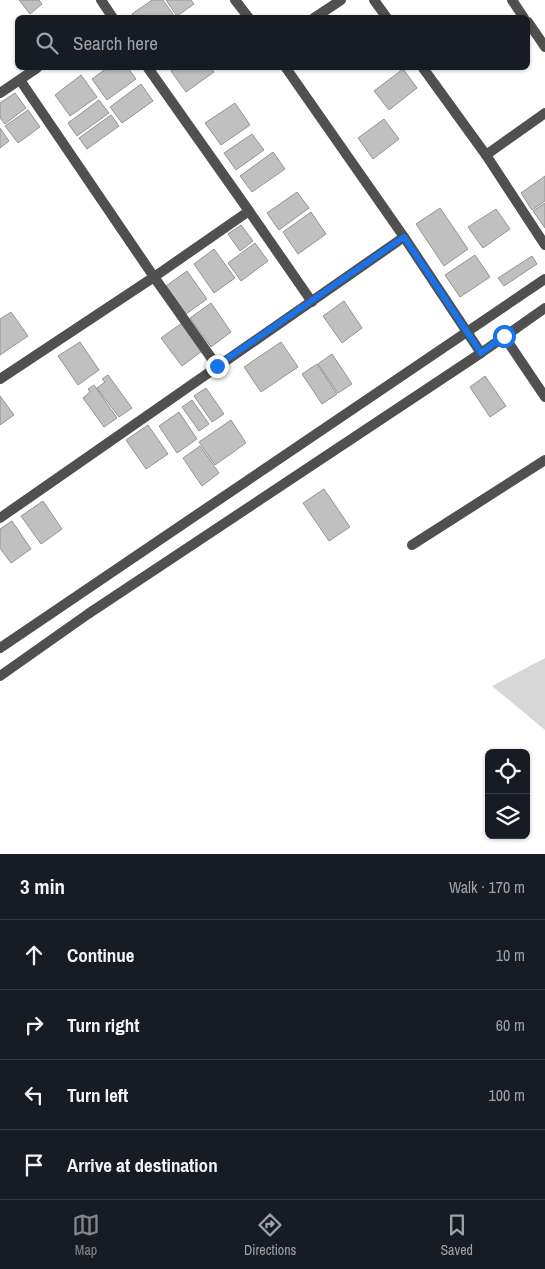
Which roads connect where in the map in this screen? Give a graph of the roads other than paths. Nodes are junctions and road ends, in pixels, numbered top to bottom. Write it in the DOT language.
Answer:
graph roads {
  1 [pos="101,0"];
  2 [pos="235,0"];
  3 [pos="341,0"];
  4 [pos="374,0"];
  5 [pos="512,0"];
  6 [pos="108,15"];
  7 [pos="247,15"];
  8 [pos="318,15"];
  9 [pos="385,15"];
  10 [pos="522,15"];
  11 [pos="530,25"];
  12 [pos="545,47"];
  13 [pos="34,70"];
  14 [pos="149,70"];
  15 [pos="287,70"];
  16 [pos="424,70"];
  17 [pos="20,80"];
  18 [pos="0,93"];
  19 [pos="545,113"];
  20 [pos="486,155"];
  21 [pos="249,211"];
  22 [pos="404,237"];
  23 [pos="545,245"];
  24 [pos="154,277"];
  25 [pos="545,279"];
  26 [pos="312,302"];
  27 [pos="545,308"];
  28 [pos="468,333"];
  29 [pos="504,336"];
  30 [pos="481,353"];
  31 [pos="217,366"];
  32 [pos="0,379"];
  33 [pos="545,397"];
  34 [pos="545,460"];
  35 [pos="0,518"];
  36 [pos="412,545"];
  37 [pos="0,648"];
  38 [pos="0,676"];
  1 -- 6 [label="street"];
  2 -- 7 [label="street"];
  3 -- 8 [label="street"];
  4 -- 9 [label="street"];
  5 -- 10 [label="street"];
  11 -- 12 [label="street"];
  13 -- 17 [label="street"];
  14 -- 21 [label="street"];
  15 -- 22 [label="street"];
  16 -- 20 [label="street"];
  17 -- 18 [label="street"];
  17 -- 24 [label="street"];
  19 -- 20 [label="street"];
  20 -- 23 [label="street"];
  21 -- 24 [label="street"];
  21 -- 26 [label="street"];
  22 -- 26 [label="street"];
  22 -- 28 [label="street"];
  24 -- 31 [label="street"];
  24 -- 32 [label="street"];
  25 -- 28 [label="street"];
  26 -- 31 [label="street"];
  27 -- 29 [label="street"];
  28 -- 30 [label="street"];
  28 -- 37 [label="street"];
  29 -- 30 [label="street"];
  29 -- 33 [label="street"];
  30 -- 38 [label="street"];
  31 -- 35 [label="street"];
  34 -- 36 [label="street"];
}
